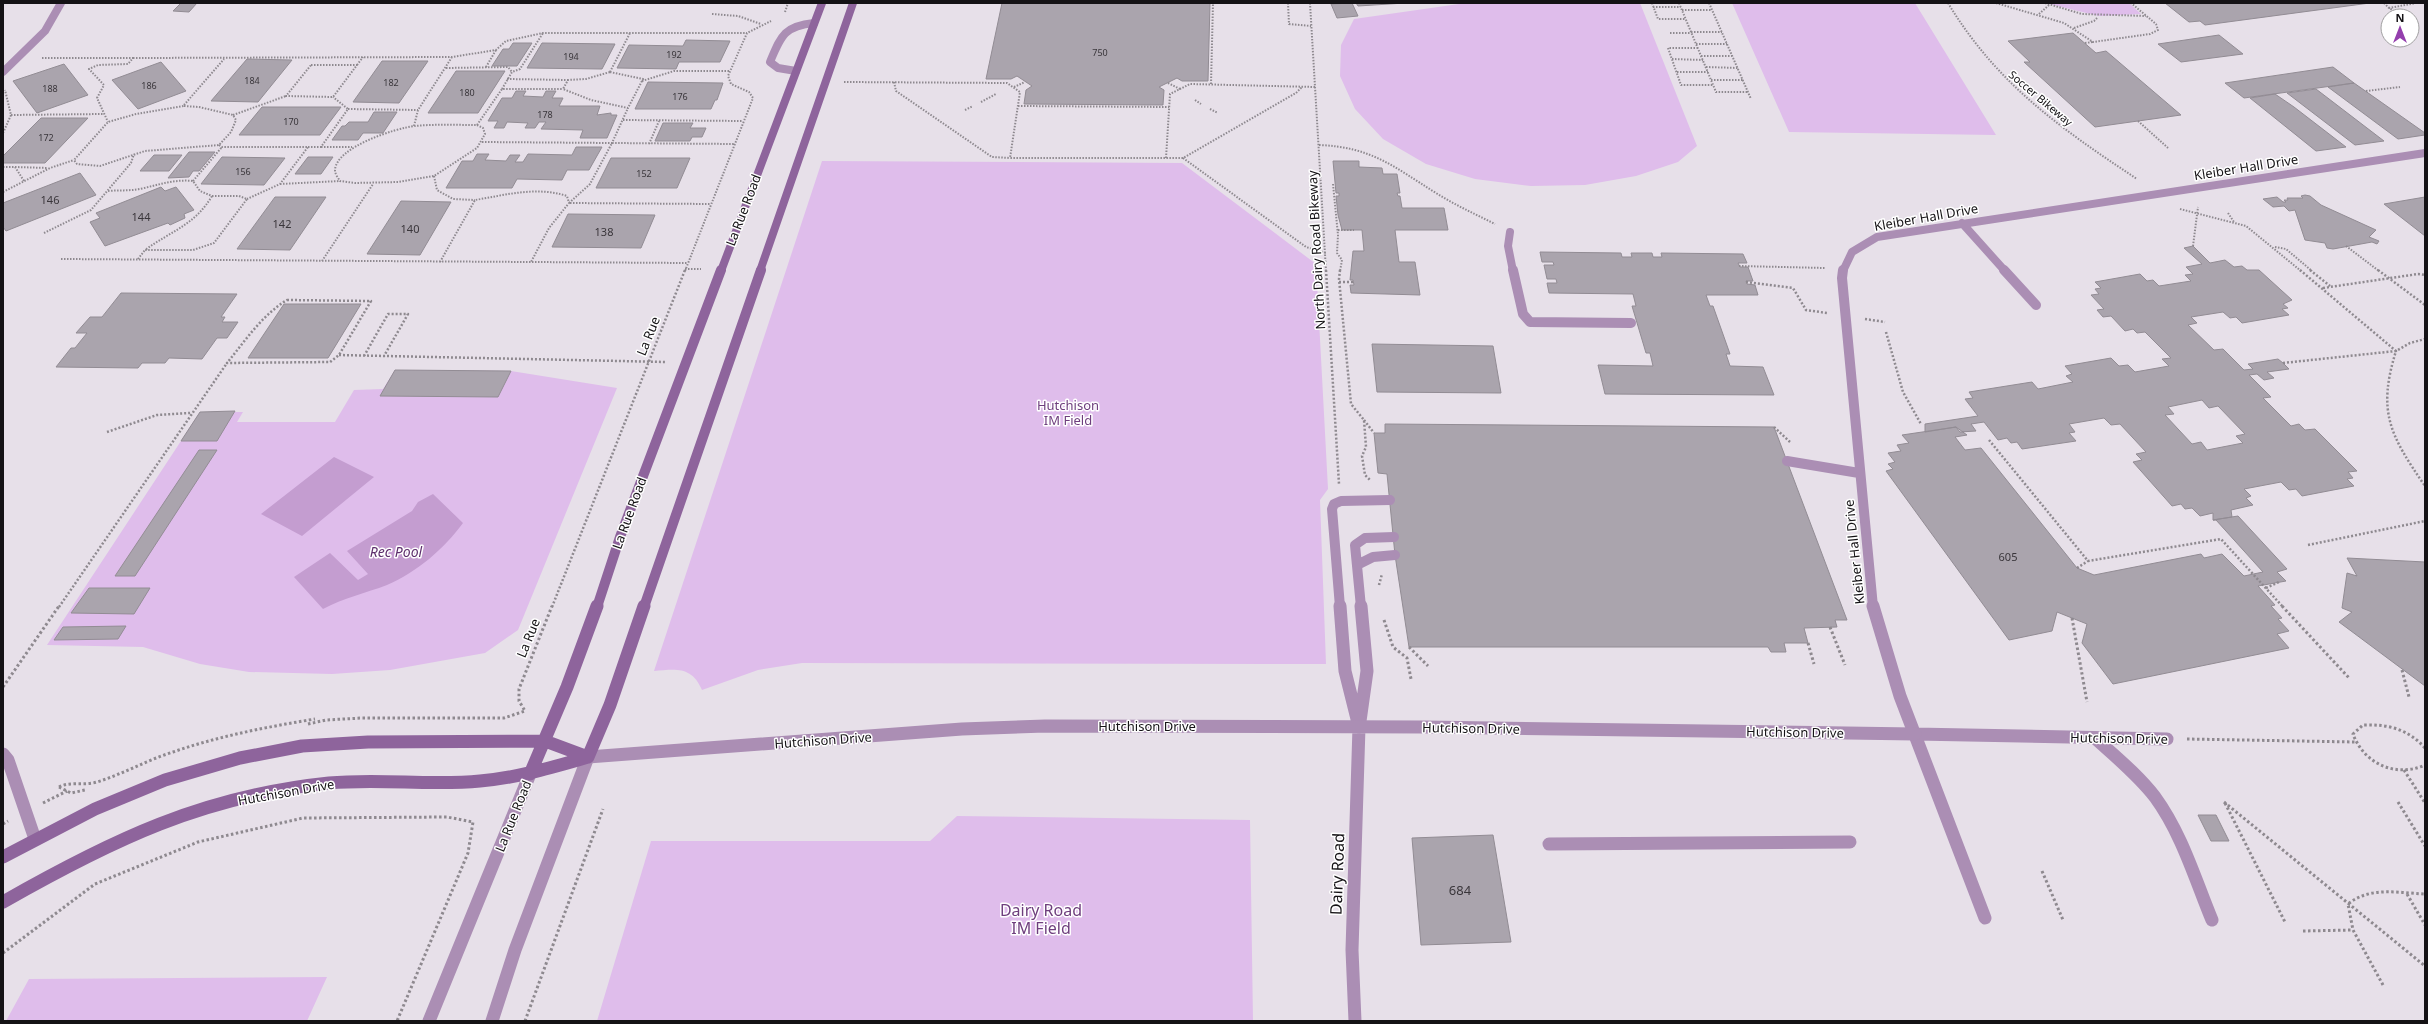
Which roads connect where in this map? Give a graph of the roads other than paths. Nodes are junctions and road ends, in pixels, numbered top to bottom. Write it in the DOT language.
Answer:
graph roads {
  1 [pos="61,3"];
  2 [pos="822,3"];
  3 [pos="853,3"];
  4 [pos="814,24"];
  5 [pos="796,71"];
  6 [pos="3,72"];
  7 [pos="2425,153"];
  8 [pos="1962,223"];
  9 [pos="1510,232"];
  10 [pos="2036,305"];
  11 [pos="1631,323"];
  12 [pos="1787,461"];
  13 [pos="1859,473"];
  14 [pos="1384,500"];
  15 [pos="1394,537"];
  16 [pos="1390,555"];
  17 [pos="1357,565"];
  18 [pos="1359,727"];
  19 [pos="1915,734"];
  20 [pos="2096,738"];
  21 [pos="2167,739"];
  22 [pos="545,741"];
  23 [pos="3,754"];
  24 [pos="588,757"];
  25 [pos="530,774"];
  26 [pos="35,839"];
  27 [pos="1850,842"];
  28 [pos="1549,844"];
  29 [pos="3,858"];
  30 [pos="3,902"];
  31 [pos="1985,918"];
  32 [pos="2212,920"];
  33 [pos="429,1021"];
  34 [pos="492,1021"];
  35 [pos="1355,1021"];
  1 -- 6 [label="street"];
  2 -- 4 [label="main road, La Rue Road"];
  3 -- 24 [label="main road"];
  4 -- 5 [label="main road, La Rue Road"];
  4 -- 5 [label="street"];
  5 -- 22 [label="main road, La Rue Road"];
  7 -- 8 [label="street, Kleiber Hall Drive"];
  8 -- 10 [label="street"];
  8 -- 13 [label="street, Kleiber Hall Drive"];
  9 -- 11 [label="street"];
  12 -- 13 [label="street"];
  13 -- 19 [label="street, Kleiber Hall Drive"];
  14 -- 18 [label="street"];
  15 -- 17 [label="street"];
  16 -- 17 [label="street"];
  17 -- 18 [label="street"];
  18 -- 19 [label="street, Hutchison Drive"];
  18 -- 24 [label="street, Hutchison Drive"];
  18 -- 35 [label="street, Dairy Road"];
  19 -- 20 [label="street, Hutchison Drive"];
  19 -- 31 [label="street, Kleiber Hall Drive"];
  20 -- 21 [label="street, Hutchison Drive"];
  20 -- 32 [label="street"];
  22 -- 24 [label="main road, Hutchison Drive"];
  22 -- 25 [label="main road, La Rue Road"];
  22 -- 26 [label="main road, Hutchison Drive"];
  23 -- 26 [label="street"];
  24 -- 25 [label="main road, Hutchison Drive"];
  24 -- 34 [label="street"];
  25 -- 30 [label="main road, Hutchison Drive"];
  25 -- 33 [label="street, La Rue Road"];
  26 -- 29 [label="main road, Hutchison Drive"];
  27 -- 28 [label="street"];
}
